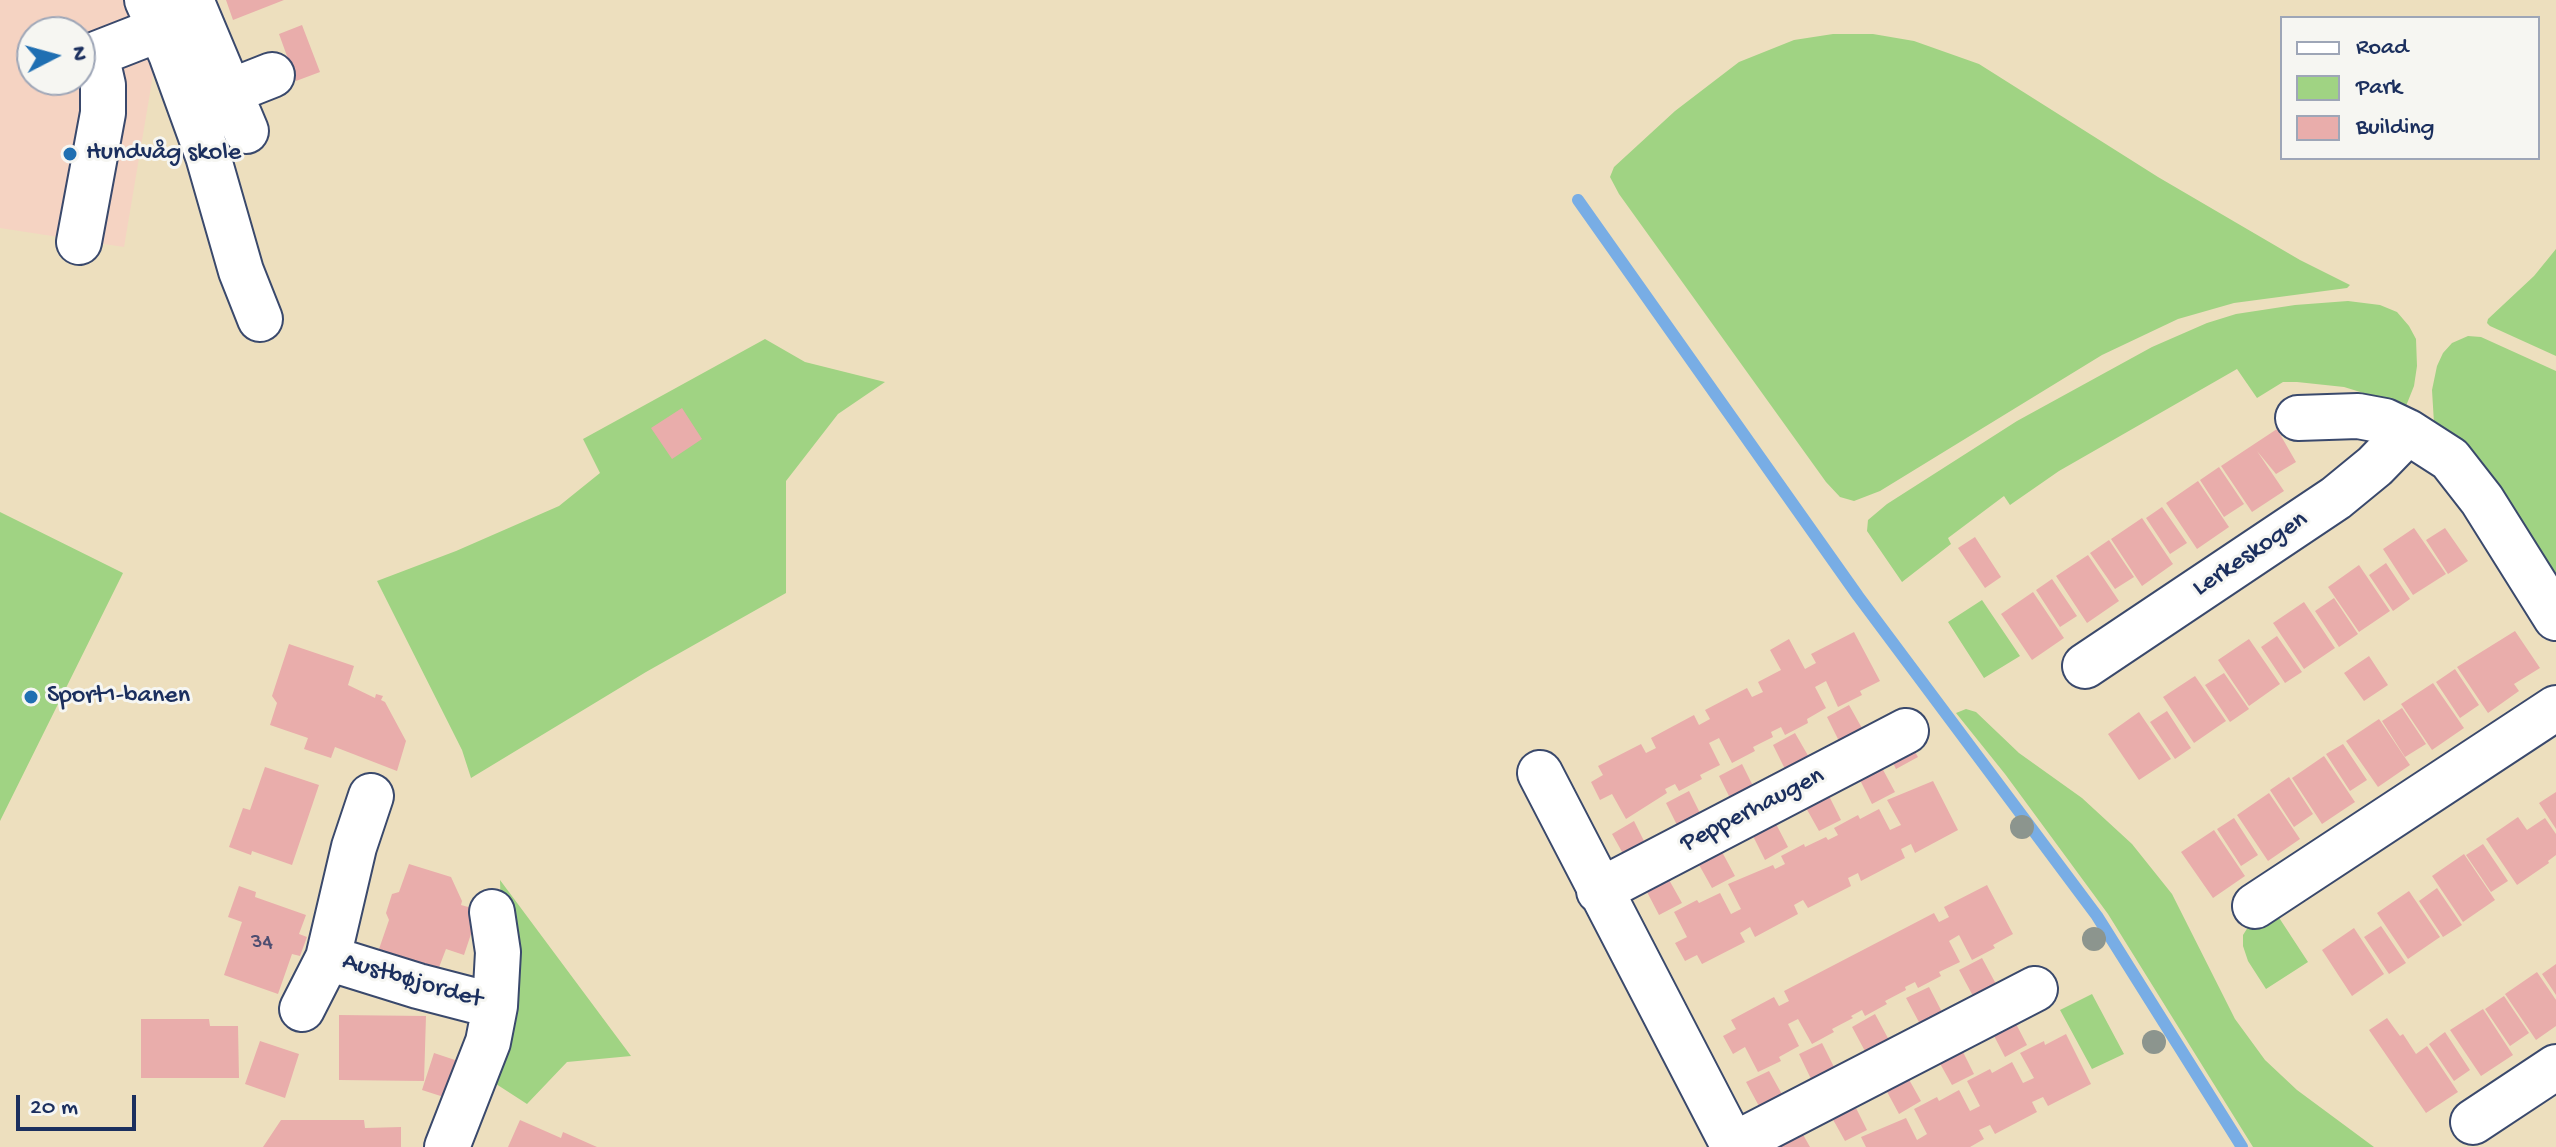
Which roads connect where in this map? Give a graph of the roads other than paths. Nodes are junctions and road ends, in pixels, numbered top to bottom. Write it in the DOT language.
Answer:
graph roads {
  1 [pos="175,24"];
  2 [pos="272,75"];
  3 [pos="79,242"];
  4 [pos="260,319"];
  5 [pos="2298,418"];
  6 [pos="2408,432"];
  7 [pos="2556,618"];
  8 [pos="2085,666"];
  9 [pos="2556,708"];
  10 [pos="1906,731"];
  11 [pos="1540,773"];
  12 [pos="371,796"];
  13 [pos="1599,891"];
  14 [pos="2255,906"];
  15 [pos="492,912"];
  16 [pos="328,958"];
  17 [pos="2035,989"];
  18 [pos="495,1006"];
  19 [pos="302,1009"];
  20 [pos="2556,1067"];
  21 [pos="2473,1122"];
  22 [pos="1733,1146"];
  23 [pos="447,1147"];
  1 -- 2 [label="street"];
  1 -- 3 [label="street"];
  1 -- 4 [label="street"];
  5 -- 6 [label="street"];
  6 -- 7 [label="street"];
  6 -- 8 [label="street, Lerkeskogen"];
  9 -- 14 [label="street"];
  10 -- 13 [label="street, Pepperhaugen"];
  11 -- 13 [label="street"];
  12 -- 16 [label="street, Austbøjordet"];
  13 -- 22 [label="street"];
  15 -- 18 [label="street, Austbøjordet"];
  16 -- 18 [label="street, Austbøjordet"];
  16 -- 19 [label="street, Austbøjordet"];
  17 -- 22 [label="street"];
  18 -- 23 [label="street, Austbøjordet"];
  20 -- 21 [label="street"];
}
